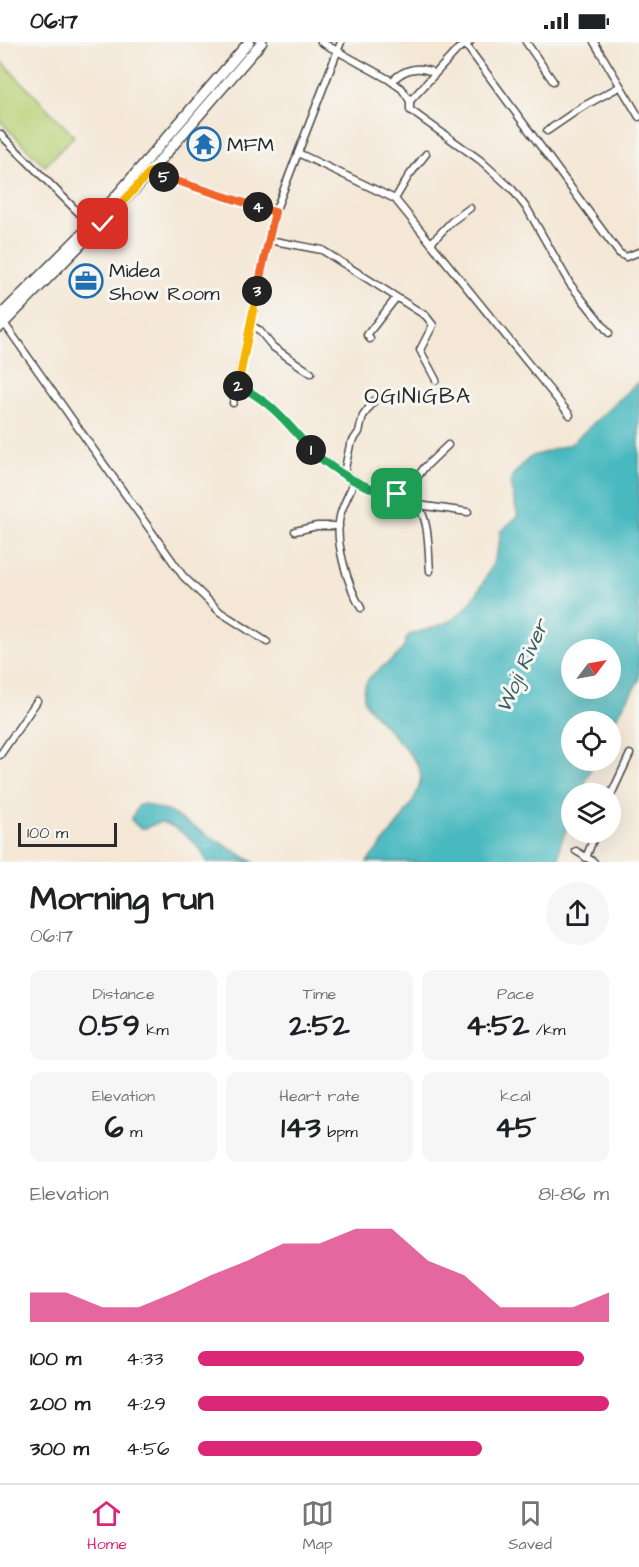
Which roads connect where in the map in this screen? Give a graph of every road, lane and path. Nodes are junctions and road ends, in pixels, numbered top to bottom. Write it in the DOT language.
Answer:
graph roads {
  1 [pos="249,42"];
  2 [pos="262,42"];
  3 [pos="321,42"];
  4 [pos="341,42"];
  5 [pos="526,42"];
  6 [pos="594,42"];
  7 [pos="468,44"];
  8 [pos="337,51"];
  9 [pos="434,73"];
  10 [pos="392,81"];
  11 [pos="553,81"];
  12 [pos="619,87"];
  13 [pos="410,101"];
  14 [pos="639,117"];
  15 [pos="547,131"];
  16 [pos="0,134"];
  17 [pos="298,153"];
  18 [pos="426,154"];
  19 [pos="150,172"];
  20 [pos="395,200"];
  21 [pos="470,208"];
  22 [pos="275,212"];
  23 [pos="91,225"];
  24 [pos="269,240"];
  25 [pos="431,243"];
  26 [pos="639,252"];
  27 [pos="396,298"];
  28 [pos="1,322"];
  29 [pos="250,325"];
  30 [pos="609,333"];
  31 [pos="370,339"];
  32 [pos="311,373"];
  33 [pos="436,380"];
  34 [pos="237,385"];
  35 [pos="374,401"];
  36 [pos="233,403"];
  37 [pos="570,415"];
  38 [pos="448,445"];
  39 [pos="344,473"];
  40 [pos="355,480"];
  41 [pos="405,494"];
  42 [pos="418,505"];
  43 [pos="468,512"];
  44 [pos="339,526"];
  45 [pos="295,531"];
  46 [pos="430,571"];
  47 [pos="360,608"];
  48 [pos="267,642"];
  49 [pos="37,701"];
  50 [pos="630,754"];
  51 [pos="0,755"];
  52 [pos="617,783"];
  53 [pos="592,843"];
  54 [pos="576,851"];
  55 [pos="586,858"];
  56 [pos="594,862"];
  1 -- 23 [label="main road"];
  2 -- 19 [label="main road"];
  3 -- 8 [label="street"];
  4 -- 8 [label="street"];
  5 -- 11 [label="street"];
  6 -- 12 [label="street"];
  7 -- 9 [label="street"];
  7 -- 26 [label="street"];
  8 -- 10 [label="street"];
  8 -- 17 [label="street"];
  9 -- 10 [label="street"];
  9 -- 13 [label="street"];
  10 -- 13 [label="street"];
  12 -- 14 [label="street"];
  12 -- 15 [label="street"];
  13 -- 30 [label="street"];
  16 -- 23 [label="street"];
  17 -- 20 [label="street"];
  17 -- 22 [label="street"];
  18 -- 20 [label="street"];
  19 -- 22 [label="street"];
  19 -- 28 [label="main road"];
  20 -- 25 [label="street"];
  21 -- 25 [label="street"];
  22 -- 24 [label="street"];
  23 -- 28 [label="main road"];
  24 -- 27 [label="street"];
  24 -- 29 [label="street"];
  25 -- 37 [label="street"];
  27 -- 31 [label="street"];
  27 -- 33 [label="street"];
  28 -- 48 [label="street"];
  29 -- 32 [label="street"];
  29 -- 34 [label="street"];
  34 -- 36 [label="street"];
  34 -- 39 [label="street"];
  35 -- 39 [label="street"];
  38 -- 41 [label="street"];
  39 -- 40 [label="street"];
  40 -- 41 [label="street"];
  40 -- 44 [label="street"];
  41 -- 42 [label="street"];
  42 -- 43 [label="street"];
  42 -- 46 [label="street"];
  44 -- 45 [label="street"];
  44 -- 47 [label="street"];
  49 -- 51 [label="street"];
  50 -- 52 [label="street"];
  53 -- 55 [label="street"];
  54 -- 55 [label="street"];
  55 -- 56 [label="street"];
}
